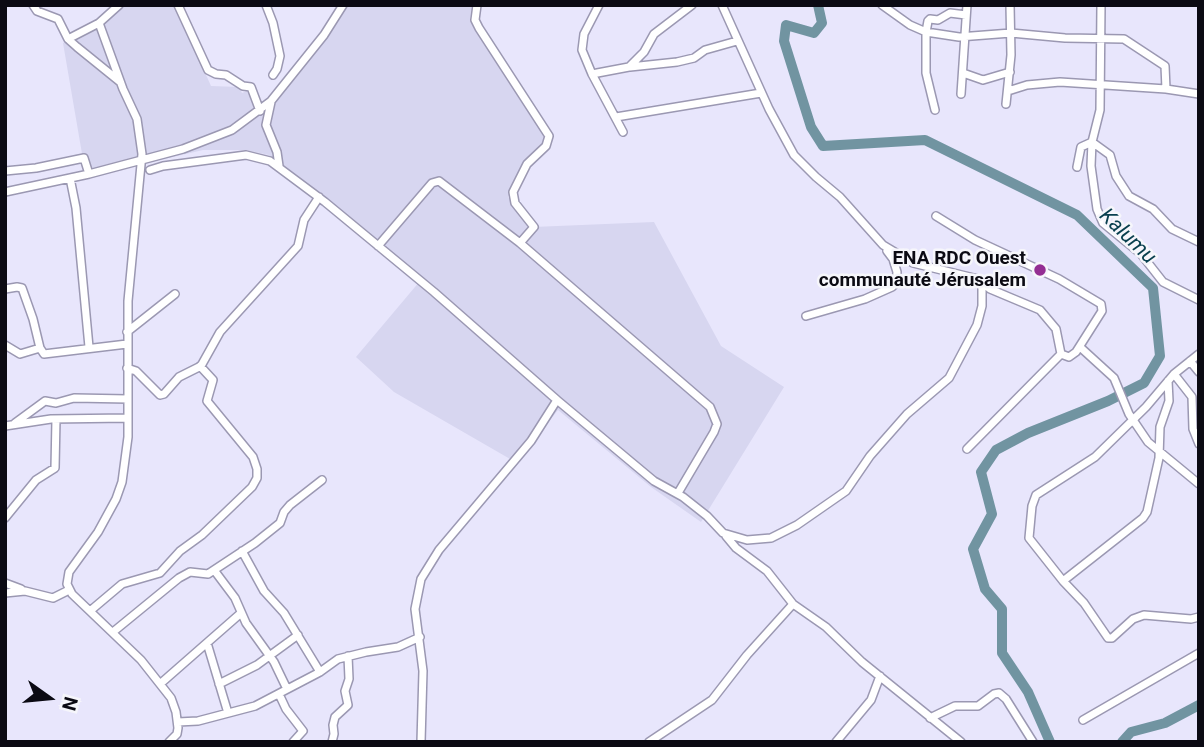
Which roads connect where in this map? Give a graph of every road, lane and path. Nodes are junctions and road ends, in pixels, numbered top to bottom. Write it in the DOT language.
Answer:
graph roads {
  1 [pos="33,5"];
  2 [pos="119,5"];
  3 [pos="178,5"];
  4 [pos="266,5"];
  5 [pos="343,5"];
  6 [pos="477,5"];
  7 [pos="599,5"];
  8 [pos="692,5"];
  9 [pos="722,5"];
  10 [pos="882,5"];
  11 [pos="967,5"];
  12 [pos="1010,5"];
  13 [pos="1101,5"];
  14 [pos="966,15"];
  15 [pos="99,23"];
  16 [pos="926,32"];
  17 [pos="1011,33"];
  18 [pos="964,37"];
  19 [pos="1100,38"];
  20 [pos="68,39"];
  21 [pos="737,41"];
  22 [pos="629,67"];
  23 [pos="1010,72"];
  24 [pos="963,73"];
  25 [pos="592,74"];
  26 [pos="273,75"];
  27 [pos="120,81"];
  28 [pos="1101,85"];
  29 [pos="1166,89"];
  30 [pos="1008,91"];
  31 [pos="761,93"];
  32 [pos="961,94"];
  33 [pos="1199,94"];
  34 [pos="271,101"];
  35 [pos="1006,104"];
  36 [pos="935,110"];
  37 [pos="260,111"];
  38 [pos="616,117"];
  39 [pos="623,132"];
  40 [pos="1092,142"];
  41 [pos="156,156"];
  42 [pos="142,159"];
  43 [pos="279,166"];
  44 [pos="1077,167"];
  45 [pos="150,170"];
  46 [pos="5,171"];
  47 [pos="89,174"];
  48 [pos="70,178"];
  49 [pos="141,182"];
  50 [pos="5,192"];
  51 [pos="319,197"];
  52 [pos="936,216"];
  53 [pos="1199,242"];
  54 [pos="520,243"];
  55 [pos="378,246"];
  56 [pos="883,246"];
  57 [pos="981,282"];
  58 [pos="5,289"];
  59 [pos="175,294"];
  60 [pos="1199,300"];
  61 [pos="806,316"];
  62 [pos="127,332"];
  63 [pos="127,344"];
  64 [pos="5,345"];
  65 [pos="89,347"];
  66 [pos="1080,347"];
  67 [pos="40,348"];
  68 [pos="1062,354"];
  69 [pos="1199,354"];
  70 [pos="1190,361"];
  71 [pos="200,366"];
  72 [pos="127,368"];
  73 [pos="1199,372"];
  74 [pos="1171,378"];
  75 [pos="1192,397"];
  76 [pos="128,399"];
  77 [pos="557,400"];
  78 [pos="1199,404"];
  79 [pos="128,418"];
  80 [pos="55,419"];
  81 [pos="1133,420"];
  82 [pos="15,424"];
  83 [pos="5,426"];
  84 [pos="1199,444"];
  85 [pos="967,449"];
  86 [pos="1160,453"];
  87 [pos="322,480"];
  88 [pos="1199,484"];
  89 [pos="678,493"];
  90 [pos="5,518"];
  91 [pos="723,533"];
  92 [pos="242,551"];
  93 [pos="214,570"];
  94 [pos="1063,581"];
  95 [pos="5,583"];
  96 [pos="69,590"];
  97 [pos="25,591"];
  98 [pos="5,593"];
  99 [pos="793,604"];
  100 [pos="90,611"];
  101 [pos="240,613"];
  102 [pos="1199,617"];
  103 [pos="113,632"];
  104 [pos="298,635"];
  105 [pos="420,637"];
  106 [pos="207,643"];
  107 [pos="1199,653"];
  108 [pos="269,656"];
  109 [pos="348,656"];
  110 [pos="320,672"];
  111 [pos="880,676"];
  112 [pos="160,684"];
  113 [pos="219,684"];
  114 [pos="287,689"];
  115 [pos="279,694"];
  116 [pos="228,713"];
  117 [pos="930,719"];
  118 [pos="1083,720"];
  119 [pos="178,722"];
  120 [pos="177,738"];
  121 [pos="169,742"];
  122 [pos="293,742"];
  123 [pos="332,742"];
  124 [pos="421,742"];
  125 [pos="649,742"];
  126 [pos="836,742"];
  127 [pos="961,742"];
  128 [pos="1033,742"];
  1 -- 20 [label="street"];
  2 -- 15 [label="street"];
  3 -- 37 [label="street"];
  4 -- 26 [label="street"];
  5 -- 34 [label="street"];
  6 -- 54 [label="street"];
  7 -- 25 [label="street"];
  8 -- 22 [label="street"];
  9 -- 21 [label="street"];
  10 -- 16 [label="street"];
  11 -- 14 [label="street"];
  12 -- 17 [label="street"];
  13 -- 19 [label="street"];
  14 -- 16 [label="street"];
  14 -- 18 [label="street"];
  15 -- 20 [label="street"];
  15 -- 27 [label="street"];
  16 -- 18 [label="street"];
  16 -- 36 [label="street"];
  17 -- 18 [label="street"];
  17 -- 19 [label="street"];
  17 -- 23 [label="street"];
  18 -- 24 [label="street"];
  19 -- 28 [label="street"];
  19 -- 29 [label="street"];
  20 -- 27 [label="street"];
  21 -- 22 [label="street"];
  21 -- 31 [label="street"];
  22 -- 25 [label="street"];
  23 -- 24 [label="street"];
  23 -- 30 [label="street"];
  24 -- 32 [label="street"];
  25 -- 38 [label="street"];
  27 -- 42 [label="street"];
  28 -- 29 [label="street"];
  28 -- 30 [label="street"];
  28 -- 40 [label="street"];
  29 -- 33 [label="street"];
  30 -- 35 [label="street"];
  31 -- 38 [label="street"];
  31 -- 56 [label="street"];
  34 -- 37 [label="street"];
  34 -- 43 [label="street"];
  37 -- 41 [label="street"];
  38 -- 39 [label="street"];
  40 -- 44 [label="street"];
  40 -- 53 [label="street"];
  40 -- 60 [label="street"];
  41 -- 42 [label="street"];
  41 -- 45 [label="street"];
  42 -- 47 [label="street"];
  42 -- 49 [label="street"];
  43 -- 45 [label="street"];
  43 -- 51 [label="street"];
  45 -- 49 [label="street"];
  46 -- 47 [label="street"];
  47 -- 48 [label="street"];
  48 -- 50 [label="street"];
  48 -- 65 [label="street"];
  49 -- 62 [label="street"];
  51 -- 55 [label="street"];
  51 -- 71 [label="street"];
  52 -- 66 [label="street"];
  54 -- 55 [label="street"];
  54 -- 89 [label="street"];
  55 -- 77 [label="street"];
  56 -- 57 [label="street"];
  56 -- 61 [label="street"];
  57 -- 68 [label="street"];
  57 -- 91 [label="street"];
  58 -- 67 [label="street"];
  59 -- 62 [label="street"];
  62 -- 63 [label="street"];
  63 -- 65 [label="street"];
  63 -- 72 [label="street"];
  64 -- 67 [label="street"];
  65 -- 67 [label="street"];
  66 -- 68 [label="street"];
  66 -- 81 [label="street"];
  68 -- 85 [label="street"];
  69 -- 70 [label="street"];
  70 -- 73 [label="street"];
  70 -- 74 [label="street"];
  71 -- 72 [label="street"];
  71 -- 100 [label="street"];
  72 -- 76 [label="street"];
  74 -- 75 [label="street"];
  74 -- 81 [label="street"];
  74 -- 86 [label="street"];
  75 -- 78 [label="street"];
  75 -- 84 [label="street"];
  76 -- 79 [label="street"];
  76 -- 82 [label="street"];
  77 -- 89 [label="street"];
  77 -- 105 [label="street"];
  79 -- 80 [label="street"];
  79 -- 96 [label="street"];
  80 -- 82 [label="street"];
  80 -- 90 [label="street"];
  81 -- 86 [label="street"];
  81 -- 94 [label="street"];
  82 -- 83 [label="street"];
  86 -- 88 [label="street"];
  86 -- 94 [label="street"];
  87 -- 92 [label="street"];
  89 -- 91 [label="street"];
  91 -- 99 [label="street"];
  92 -- 93 [label="street"];
  92 -- 104 [label="street"];
  93 -- 101 [label="street"];
  93 -- 103 [label="street"];
  94 -- 102 [label="street"];
  95 -- 97 [label="street"];
  96 -- 97 [label="street"];
  96 -- 100 [label="street"];
  97 -- 98 [label="street"];
  99 -- 111 [label="street"];
  99 -- 125 [label="street"];
  100 -- 103 [label="street"];
  101 -- 106 [label="street"];
  101 -- 108 [label="street"];
  103 -- 112 [label="street"];
  104 -- 108 [label="street"];
  104 -- 110 [label="street"];
  105 -- 109 [label="street"];
  105 -- 124 [label="street"];
  106 -- 112 [label="street"];
  106 -- 113 [label="street"];
  107 -- 118 [label="street"];
  108 -- 113 [label="street"];
  108 -- 114 [label="street"];
  109 -- 110 [label="street"];
  109 -- 123 [label="street"];
  110 -- 114 [label="street"];
  111 -- 117 [label="street"];
  111 -- 126 [label="street"];
  112 -- 119 [label="street"];
  113 -- 116 [label="street"];
  114 -- 115 [label="street"];
  115 -- 116 [label="street"];
  115 -- 122 [label="street"];
  116 -- 119 [label="street"];
  117 -- 127 [label="street"];
  117 -- 128 [label="street"];
  119 -- 120 [label="street"];
  120 -- 121 [label="street"];
}
